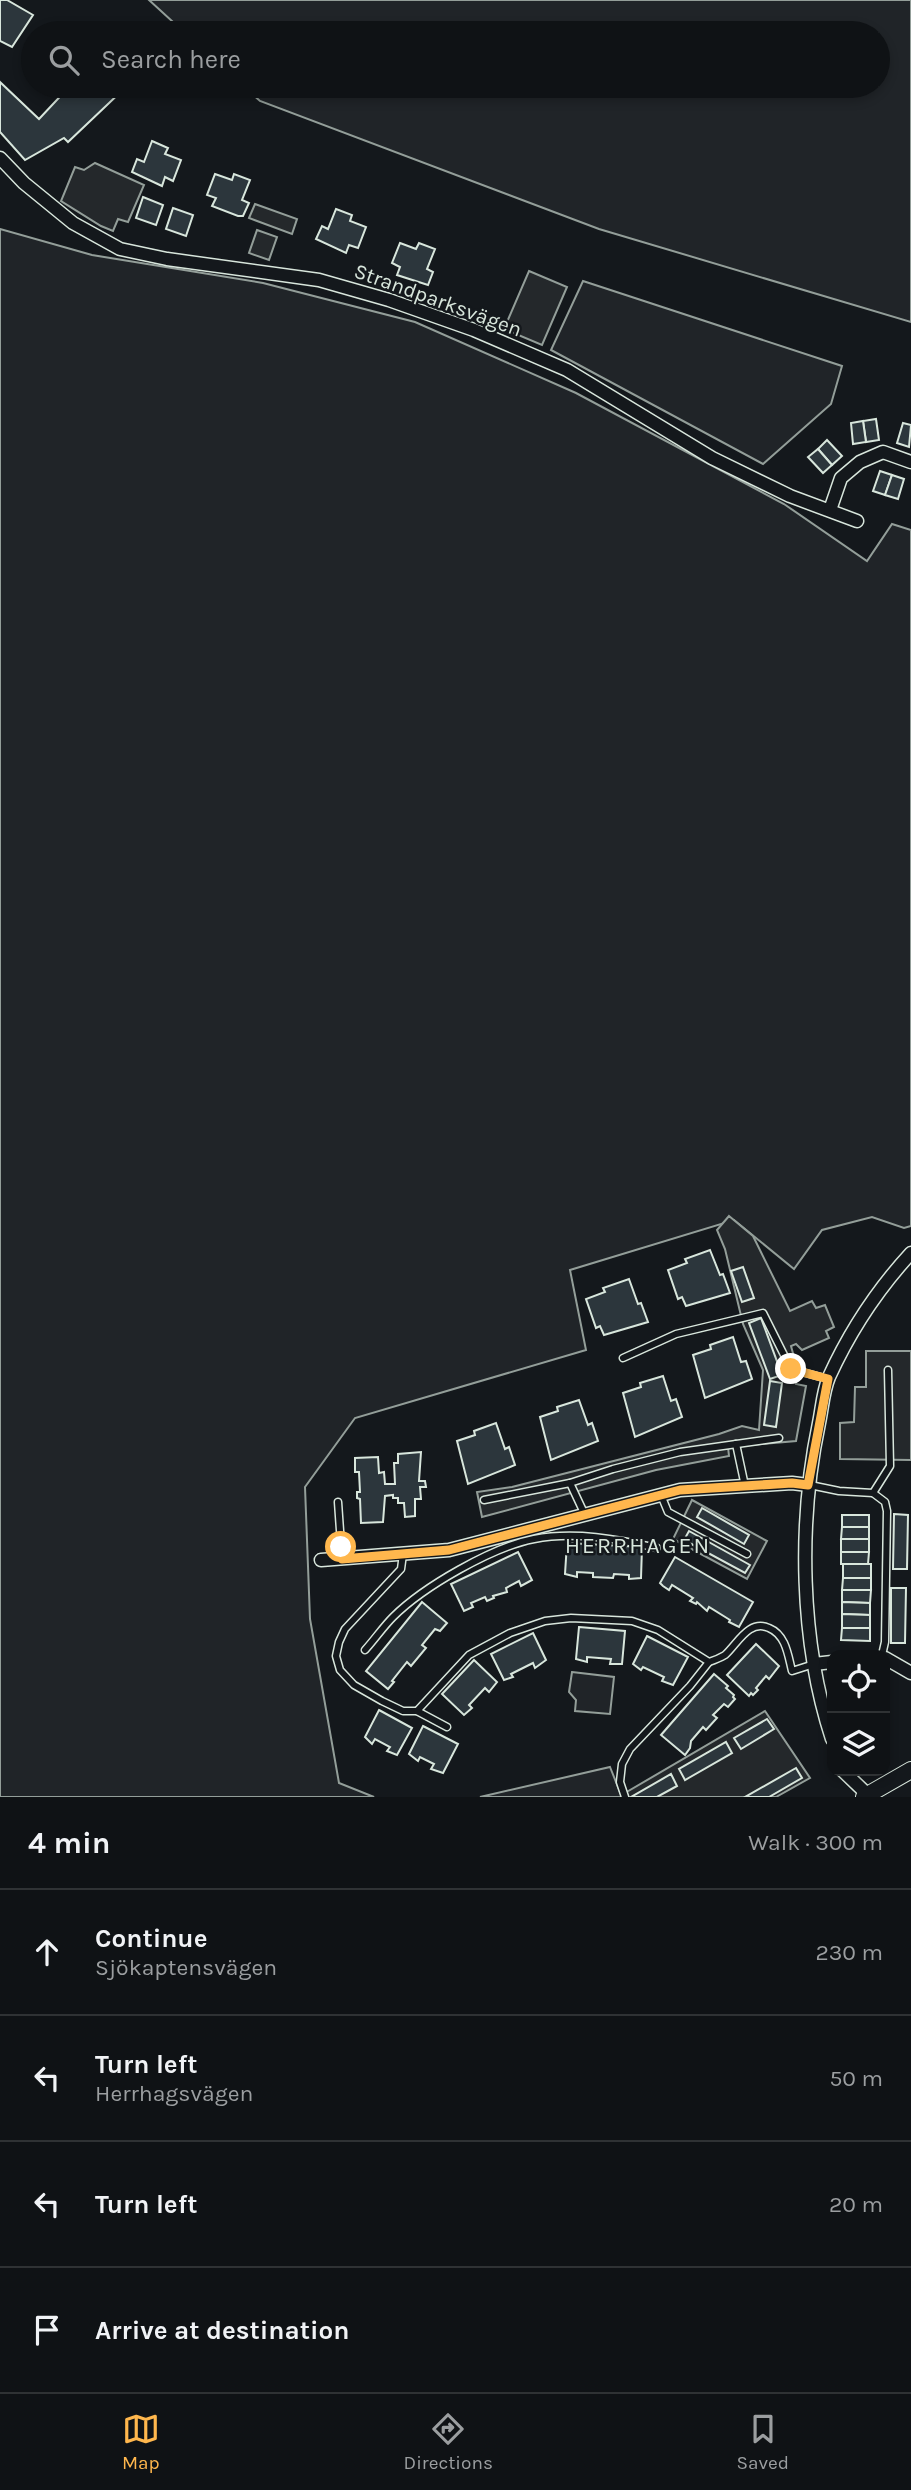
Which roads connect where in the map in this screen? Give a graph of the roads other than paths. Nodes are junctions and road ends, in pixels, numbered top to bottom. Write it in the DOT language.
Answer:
graph roads {
  1 [pos="0,158"];
  2 [pos="911,462"];
  3 [pos="830,510"];
  4 [pos="857,521"];
  5 [pos="911,1253"];
  6 [pos="623,1358"];
  7 [pos="888,1370"];
  8 [pos="828,1379"];
  9 [pos="779,1438"];
  10 [pos="736,1444"];
  11 [pos="570,1483"];
  12 [pos="808,1485"];
  13 [pos="745,1486"];
  14 [pos="873,1493"];
  15 [pos="661,1495"];
  16 [pos="484,1500"];
  17 [pos="338,1502"];
  18 [pos="585,1515"];
  19 [pos="532,1534"];
  20 [pos="536,1548"];
  21 [pos="657,1548"];
  22 [pos="403,1553"];
  23 [pos="747,1555"];
  24 [pos="342,1559"];
  25 [pos="321,1560"];
  26 [pos="365,1650"];
  27 [pos="884,1650"];
  28 [pos="890,1660"];
  29 [pos="709,1662"];
  30 [pos="827,1663"];
  31 [pos="814,1664"];
  32 [pos="911,1673"];
  33 [pos="417,1711"];
  34 [pos="827,1718"];
  35 [pos="447,1727"];
  36 [pos="911,1770"];
  37 [pos="848,1776"];
  38 [pos="866,1796"];
  39 [pos="625,1797"];
  1 -- 3 [label="street, Strandparksvägen"];
  2 -- 3 [label="street"];
  3 -- 4 [label="street, Strandparksvägen"];
  5 -- 8 [label="street"];
  6 -- 8 [label="lane"];
  7 -- 14 [label="lane"];
  8 -- 12 [label="street"];
  9 -- 10 [label="lane"];
  10 -- 11 [label="lane"];
  10 -- 13 [label="lane"];
  11 -- 16 [label="lane"];
  11 -- 18 [label="lane"];
  12 -- 13 [label="street"];
  12 -- 14 [label="lane"];
  12 -- 31 [label="street"];
  13 -- 15 [label="street"];
  14 -- 27 [label="lane"];
  15 -- 18 [label="street"];
  15 -- 23 [label="lane"];
  17 -- 24 [label="lane"];
  18 -- 19 [label="street"];
  19 -- 20 [label="lane"];
  19 -- 21 [label="lane"];
  19 -- 22 [label="street"];
  19 -- 26 [label="lane"];
  22 -- 24 [label="street"];
  22 -- 33 [label="lane"];
  24 -- 25 [label="street"];
  28 -- 32 [label="street"];
  29 -- 31 [label="lane"];
  29 -- 33 [label="lane"];
  29 -- 39 [label="lane"];
  30 -- 31 [label="street"];
  31 -- 34 [label="street"];
  33 -- 35 [label="lane"];
  36 -- 38 [label="street"];
  37 -- 38 [label="street"];
}
